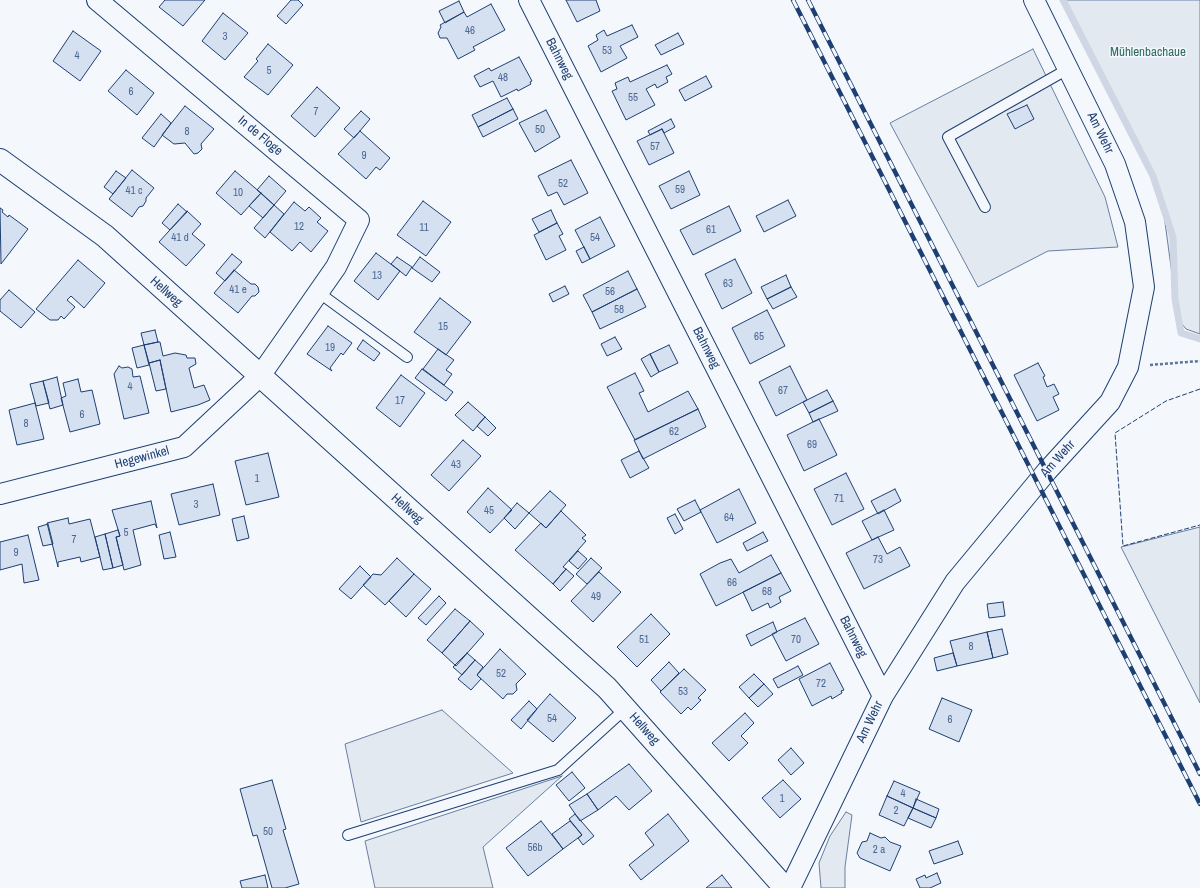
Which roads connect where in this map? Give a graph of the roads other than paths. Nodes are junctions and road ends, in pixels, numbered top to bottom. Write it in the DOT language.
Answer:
graph roads {
  1 [pos="97,0"];
  2 [pos="529,0"];
  3 [pos="1034,0"];
  4 [pos="1068,69"];
  5 [pos="0,160"];
  6 [pos="984,207"];
  7 [pos="318,292"];
  8 [pos="407,356"];
  9 [pos="260,376"];
  10 [pos="0,494"];
  11 [pos="883,696"];
  12 [pos="625,709"];
  13 [pos="348,835"];
  14 [pos="785,888"];
  15 [pos="790,888"];
  1 -- 7 [label="street, In de Floge"];
  2 -- 11 [label="street, Bahnweg"];
  3 -- 4 [label="street, Am Wehr"];
  4 -- 6 [label="lane"];
  4 -- 11 [label="street, Am Wehr"];
  5 -- 9 [label="street, Hellweg"];
  7 -- 8 [label="lane"];
  7 -- 9 [label="street, In de Floge"];
  9 -- 10 [label="street, Hegewinkel"];
  9 -- 12 [label="street, Hellweg"];
  11 -- 15 [label="street, Am Wehr"];
  12 -- 13 [label="lane"];
  12 -- 14 [label="street, Hellweg"];
}
